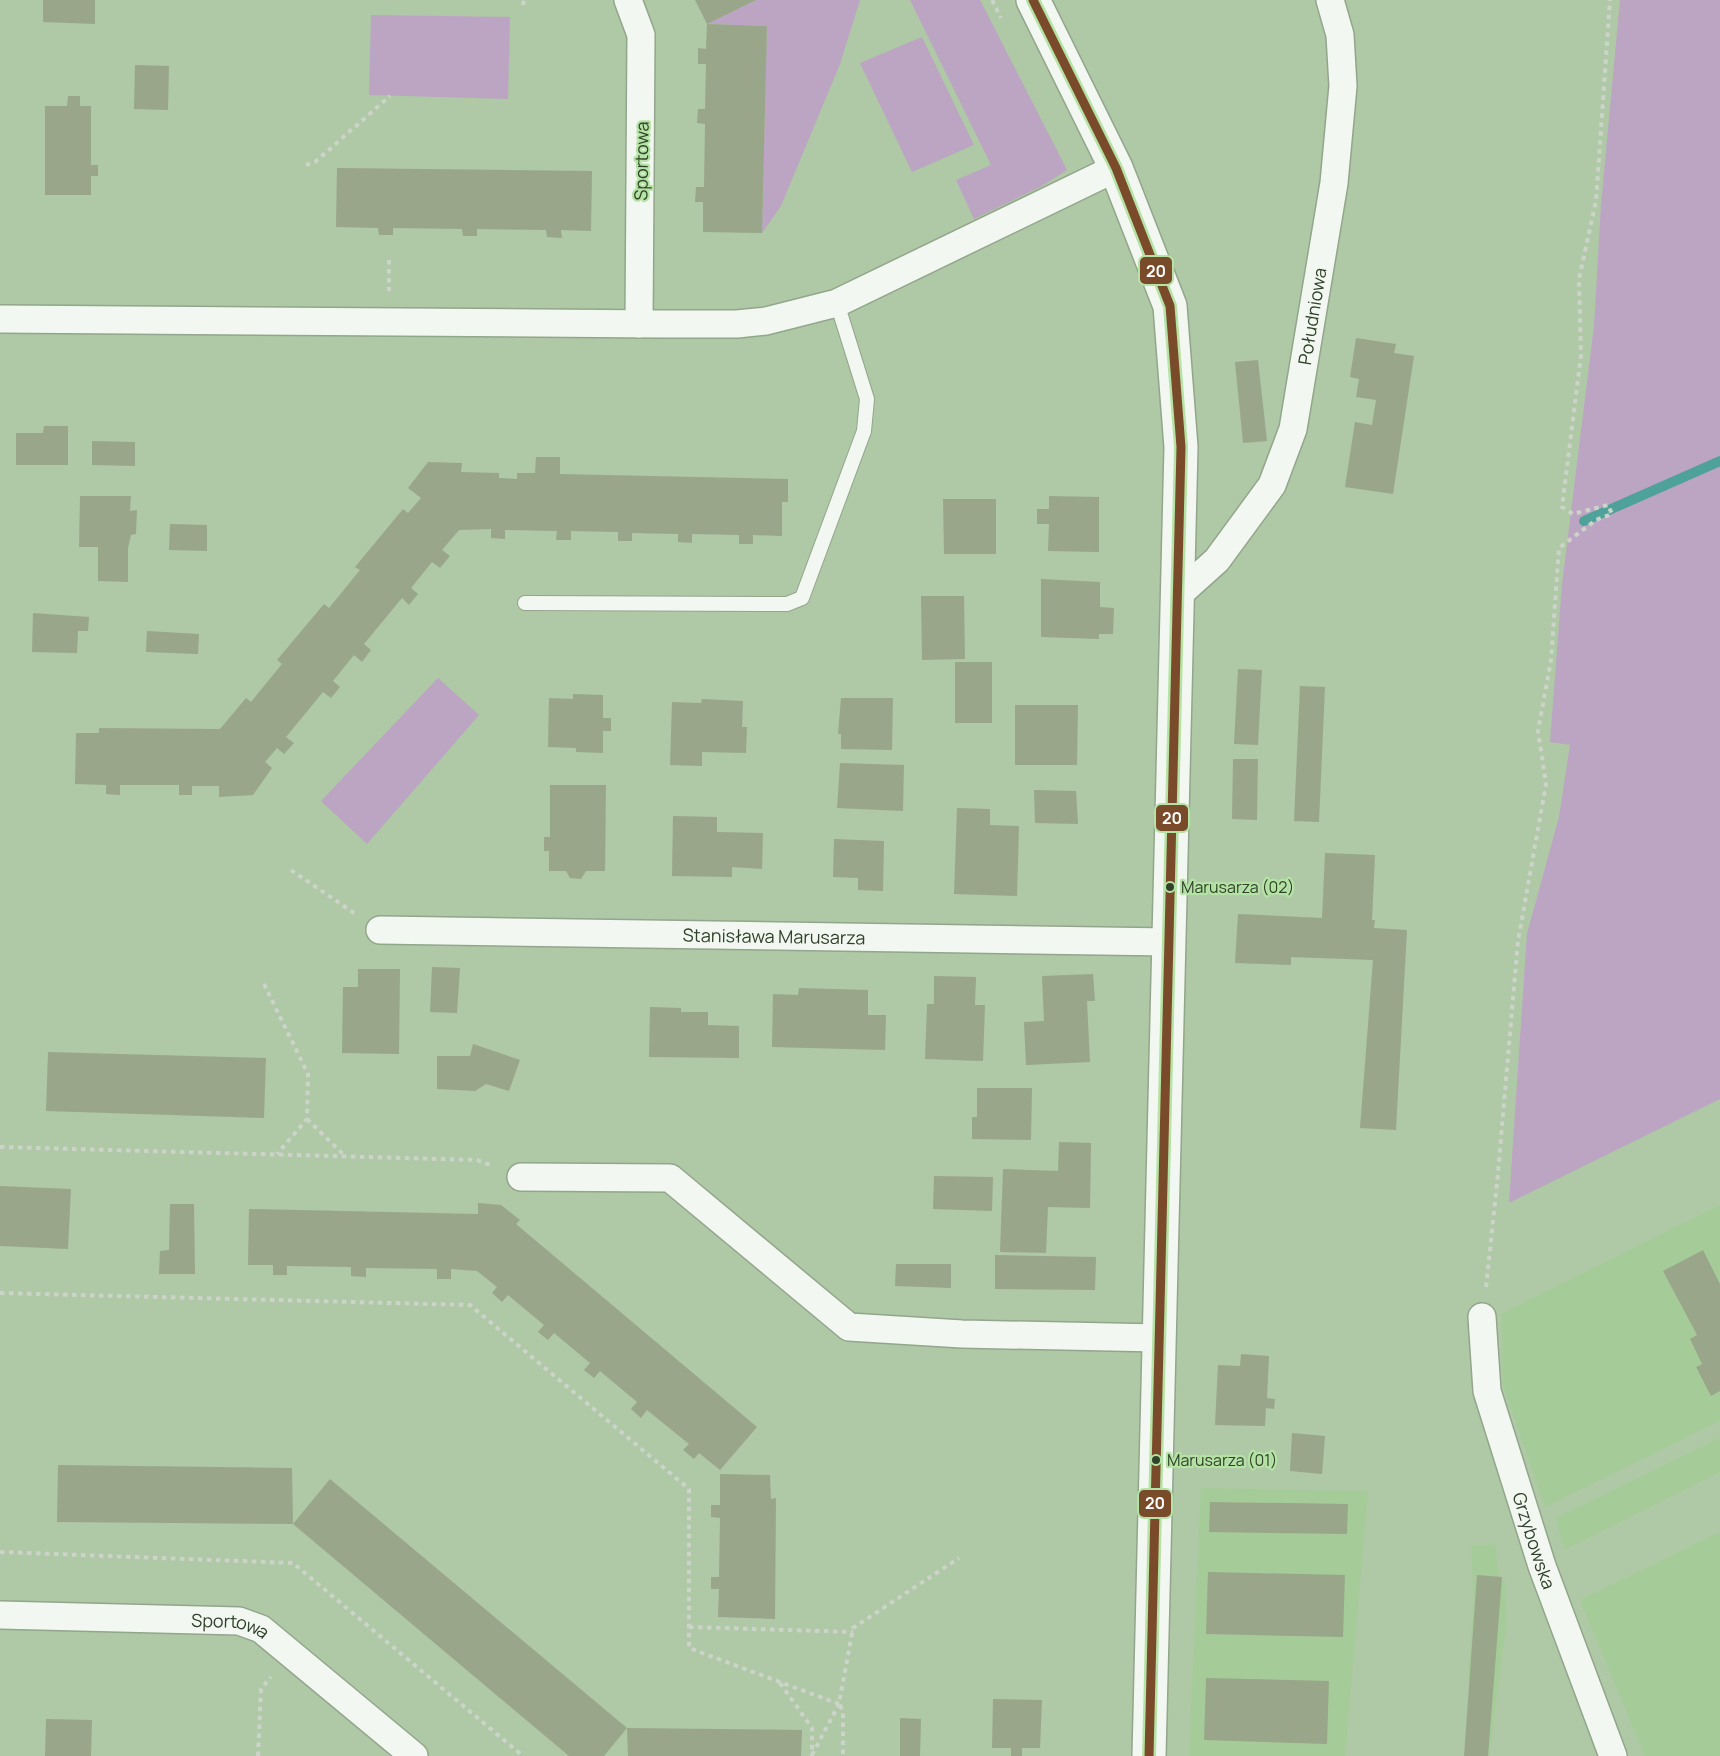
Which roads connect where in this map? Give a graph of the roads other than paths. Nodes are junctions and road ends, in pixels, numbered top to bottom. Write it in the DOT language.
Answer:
graph roads {
  1 [pos="628,0"];
  2 [pos="1033,0"];
  3 [pos="1330,0"];
  4 [pos="1116,168"];
  5 [pos="837,303"];
  6 [pos="0,319"];
  7 [pos="639,324"];
  8 [pos="1177,596"];
  9 [pos="525,603"];
  10 [pos="380,930"];
  11 [pos="1168,942"];
  12 [pos="521,1176"];
  13 [pos="1482,1317"];
  14 [pos="1159,1338"];
  15 [pos="0,1615"];
  16 [pos="414,1756"];
  17 [pos="1149,1756"];
  18 [pos="1614,1756"];
  1 -- 7 [label="street, Sportowa"];
  2 -- 4 [label="street"];
  3 -- 8 [label="street, Południowa"];
  4 -- 5 [label="street"];
  4 -- 8 [label="street"];
  5 -- 7 [label="street"];
  5 -- 9 [label="lane"];
  6 -- 7 [label="street"];
  8 -- 11 [label="street"];
  10 -- 11 [label="street, Stanisława Marusarza"];
  11 -- 14 [label="street"];
  12 -- 14 [label="street"];
  13 -- 18 [label="street, Grzybowska"];
  14 -- 17 [label="street"];
  15 -- 16 [label="street, Sportowa"];
}
